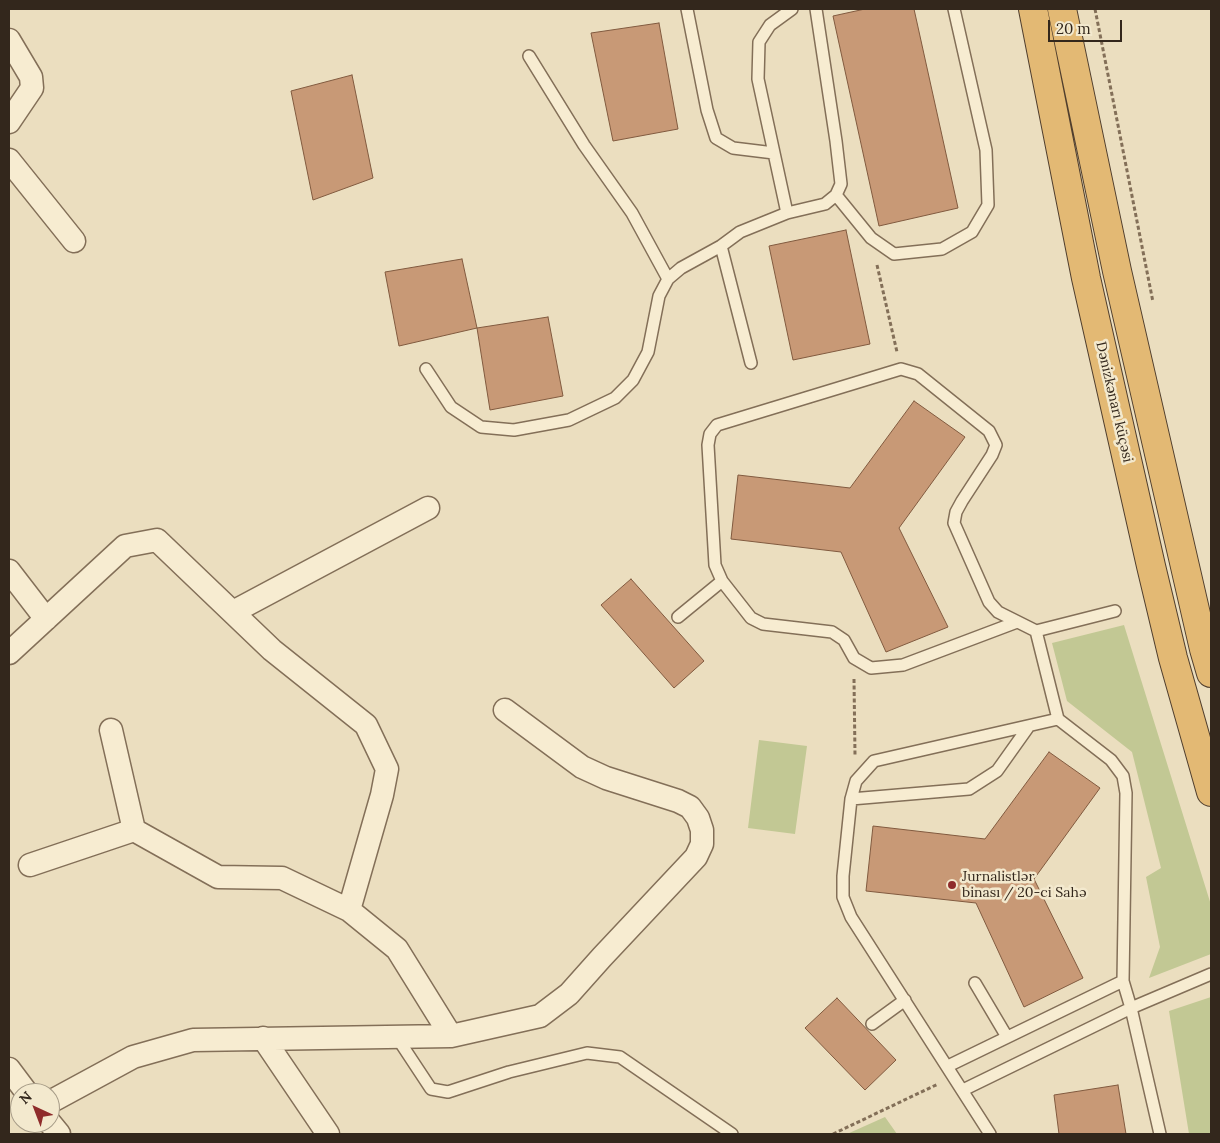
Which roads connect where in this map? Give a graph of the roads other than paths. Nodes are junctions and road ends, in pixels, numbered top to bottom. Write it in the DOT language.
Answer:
graph roads {
  1 [pos="687,9"];
  2 [pos="792,9"];
  3 [pos="816,9"];
  4 [pos="954,9"];
  5 [pos="1033,9"];
  6 [pos="1062,9"];
  7 [pos="9,40"];
  8 [pos="529,56"];
  9 [pos="9,122"];
  10 [pos="774,153"];
  11 [pos="11,171"];
  12 [pos="836,195"];
  13 [pos="786,213"];
  14 [pos="74,241"];
  15 [pos="721,246"];
  16 [pos="668,279"];
  17 [pos="751,363"];
  18 [pos="426,369"];
  19 [pos="428,508"];
  20 [pos="9,572"];
  21 [pos="722,581"];
  22 [pos="1115,611"];
  23 [pos="233,612"];
  24 [pos="46,618"];
  25 [pos="678,618"];
  26 [pos="1017,622"];
  27 [pos="1036,632"];
  28 [pos="9,654"];
  29 [pos="1211,673"];
  30 [pos="505,710"];
  31 [pos="1058,719"];
  32 [pos="1028,726"];
  33 [pos="111,730"];
  34 [pos="1211,792"];
  35 [pos="852,799"];
  36 [pos="134,830"];
  37 [pos="30,866"];
  38 [pos="350,910"];
  39 [pos="1211,974"];
  40 [pos="1123,981"];
  41 [pos="975,983"];
  42 [pos="905,1000"];
  43 [pos="1131,1008"];
  44 [pos="872,1024"];
  45 [pos="396,1036"];
  46 [pos="451,1036"];
  47 [pos="1007,1037"];
  48 [pos="263,1038"];
  49 [pos="948,1066"];
  50 [pos="9,1069"];
  51 [pos="20,1083"];
  52 [pos="963,1090"];
  53 [pos="60,1097"];
  54 [pos="328,1134"];
  55 [pos="732,1134"];
  56 [pos="990,1134"];
  57 [pos="1160,1134"];
  1 -- 10 [label="lane"];
  2 -- 10 [label="lane"];
  3 -- 12 [label="lane"];
  4 -- 12 [label="lane"];
  5 -- 34 [label="highway, Dənizkənarı küçəsi"];
  6 -- 29 [label="highway"];
  7 -- 9 [label="street"];
  8 -- 16 [label="lane"];
  10 -- 13 [label="lane"];
  11 -- 14 [label="street"];
  12 -- 13 [label="lane"];
  13 -- 15 [label="lane"];
  15 -- 16 [label="lane"];
  15 -- 17 [label="lane"];
  16 -- 18 [label="lane"];
  19 -- 23 [label="street"];
  20 -- 24 [label="street"];
  21 -- 25 [label="lane"];
  21 -- 26 [label="lane"];
  21 -- 26 [label="lane"];
  22 -- 27 [label="lane"];
  23 -- 24 [label="street"];
  23 -- 38 [label="street"];
  24 -- 28 [label="street"];
  26 -- 27 [label="lane"];
  27 -- 31 [label="lane"];
  30 -- 46 [label="street"];
  31 -- 32 [label="lane"];
  31 -- 40 [label="lane"];
  32 -- 35 [label="lane"];
  32 -- 35 [label="lane"];
  33 -- 36 [label="street"];
  35 -- 42 [label="lane"];
  36 -- 37 [label="street"];
  36 -- 38 [label="street"];
  38 -- 46 [label="street"];
  39 -- 43 [label="lane"];
  40 -- 43 [label="lane"];
  40 -- 47 [label="lane"];
  41 -- 47 [label="lane"];
  42 -- 44 [label="lane"];
  42 -- 49 [label="lane"];
  43 -- 52 [label="lane"];
  43 -- 57 [label="lane"];
  45 -- 46 [label="street"];
  45 -- 48 [label="street"];
  45 -- 55 [label="lane"];
  47 -- 49 [label="lane"];
  48 -- 53 [label="street"];
  48 -- 54 [label="street"];
  49 -- 52 [label="lane"];
  50 -- 51 [label="street"];
  52 -- 56 [label="lane"];
}
